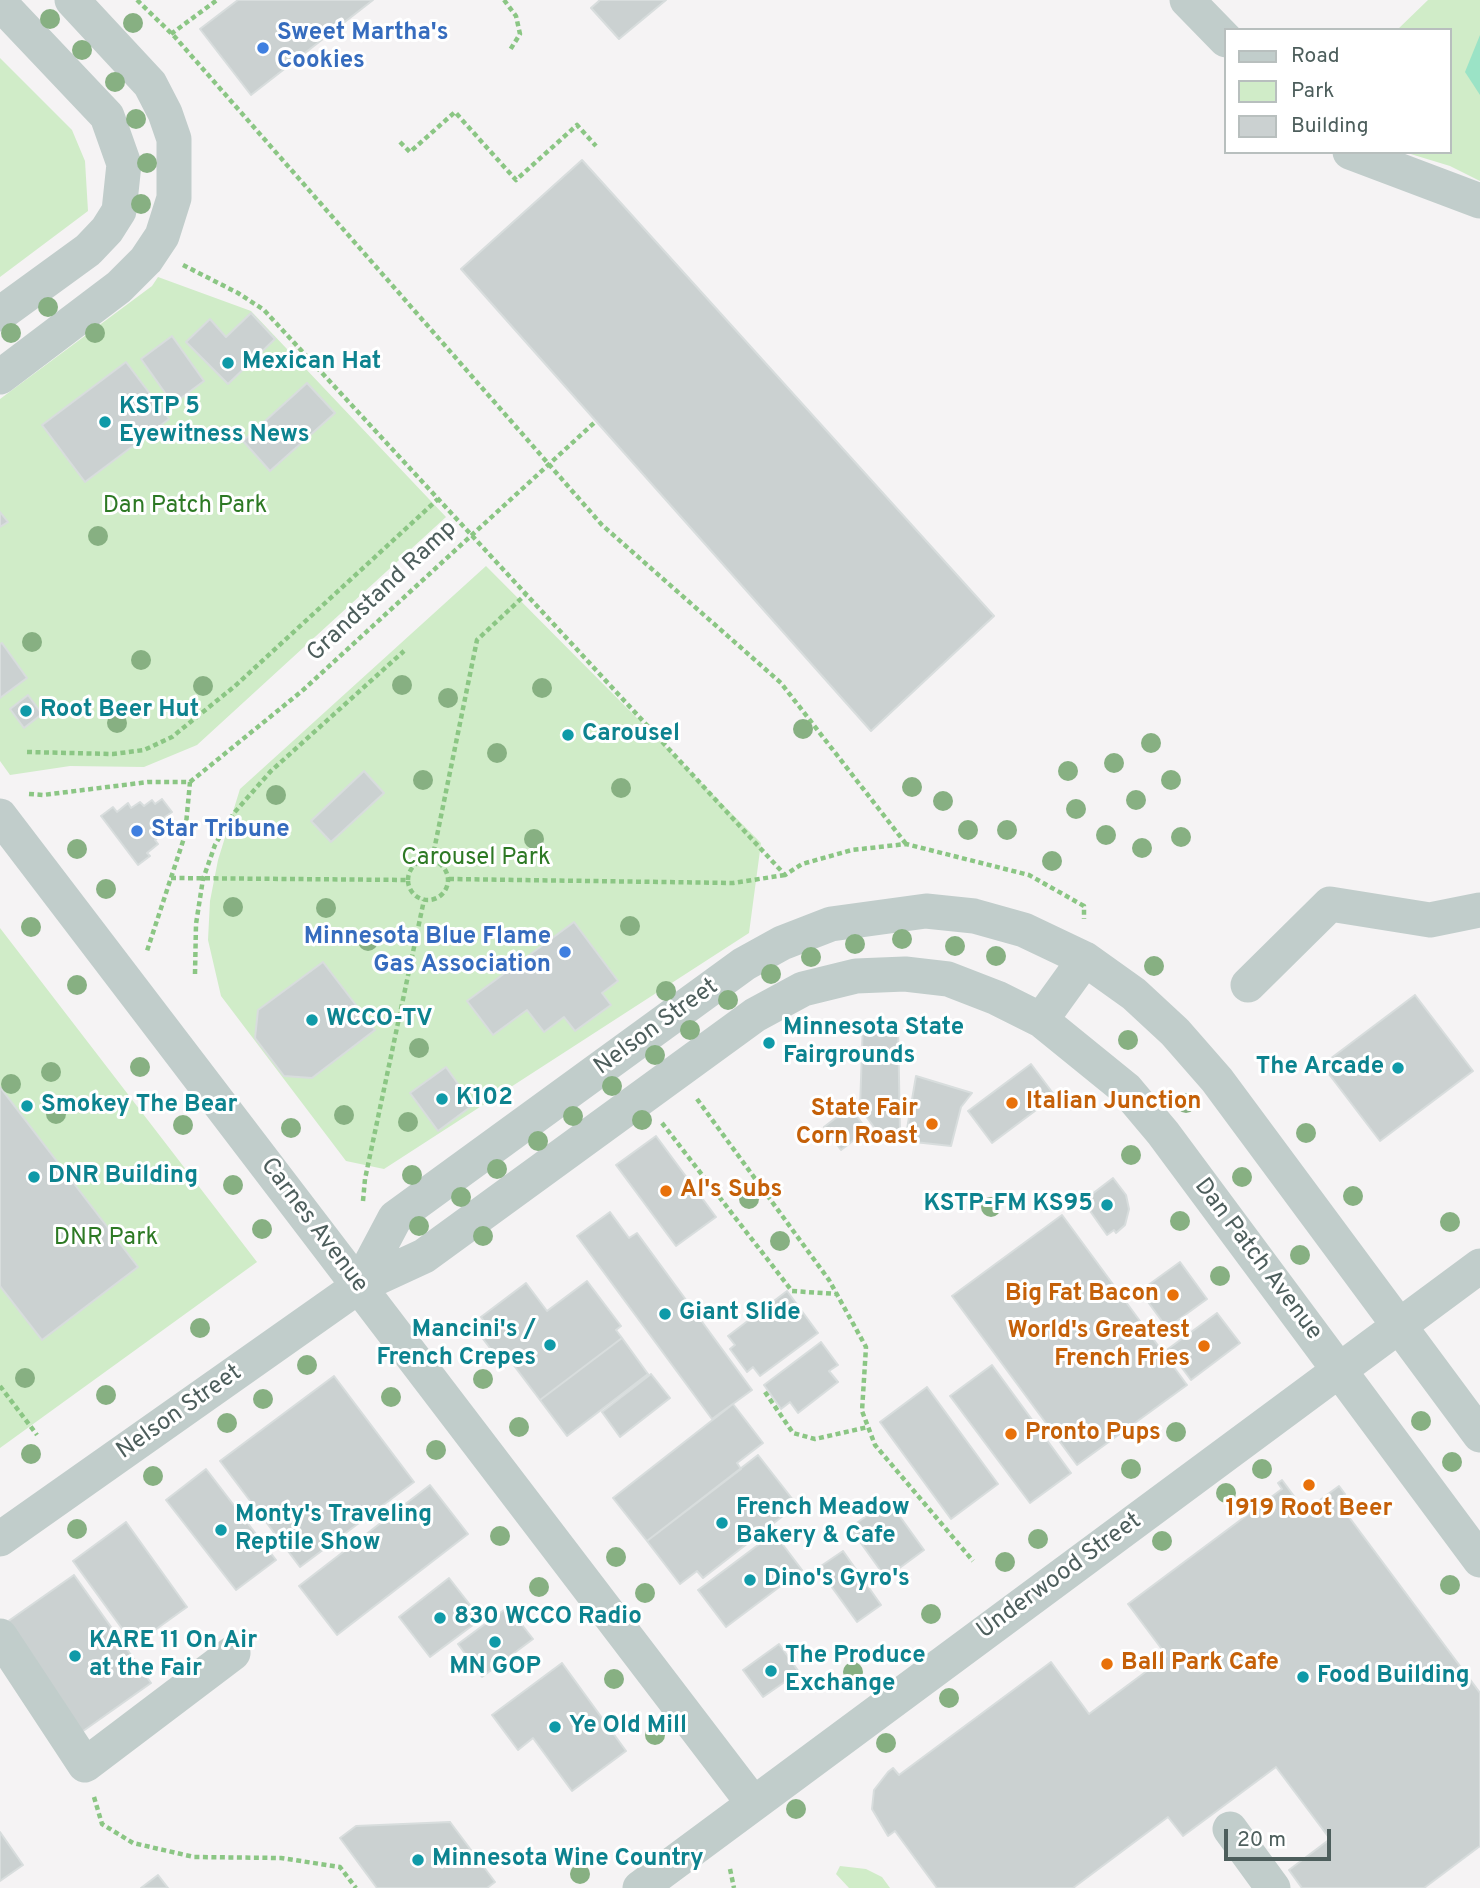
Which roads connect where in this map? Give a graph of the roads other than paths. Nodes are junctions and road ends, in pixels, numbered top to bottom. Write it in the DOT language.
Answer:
graph roads {
  1 [pos="72,0"];
  2 [pos="1187,0"];
  3 [pos="0,4"];
  4 [pos="1224,38"];
  5 [pos="1355,154"];
  6 [pos="1480,201"];
  7 [pos="0,314"];
  8 [pos="0,377"];
  9 [pos="11,805"];
  10 [pos="1480,910"];
  11 [pos="1085,959"];
  12 [pos="1248,985"];
  13 [pos="997,998"];
  14 [pos="1041,1020"];
  15 [pos="1480,1266"];
  16 [pos="359,1286"];
  17 [pos="1399,1325"];
  18 [pos="1340,1370"];
  19 [pos="1480,1435"];
  20 [pos="0,1539"];
  21 [pos="1480,1560"];
  22 [pos="0,1636"];
  23 [pos="233,1653"];
  24 [pos="753,1803"];
  25 [pos="1230,1829"];
  26 [pos="640,1888"];
  27 [pos="1273,1888"];
  1 -- 8 [label="street"];
  2 -- 4 [label="street"];
  3 -- 7 [label="street"];
  5 -- 6 [label="street"];
  9 -- 16 [label="street, Carnes Avenue"];
  10 -- 12 [label="street"];
  11 -- 14 [label="street"];
  11 -- 16 [label="street, Nelson Street"];
  11 -- 17 [label="street"];
  13 -- 14 [label="street, Dan Patch Avenue"];
  13 -- 16 [label="street, Nelson Street"];
  14 -- 18 [label="street, Dan Patch Avenue"];
  15 -- 17 [label="street, Underwood Street"];
  16 -- 20 [label="street, Nelson Street"];
  16 -- 24 [label="street, Carnes Avenue"];
  17 -- 18 [label="street, Underwood Street"];
  17 -- 19 [label="street"];
  18 -- 21 [label="street, Dan Patch Avenue"];
  18 -- 24 [label="street, Underwood Street"];
  22 -- 23 [label="street"];
  24 -- 26 [label="street, Underwood Street"];
  25 -- 27 [label="street"];
}
